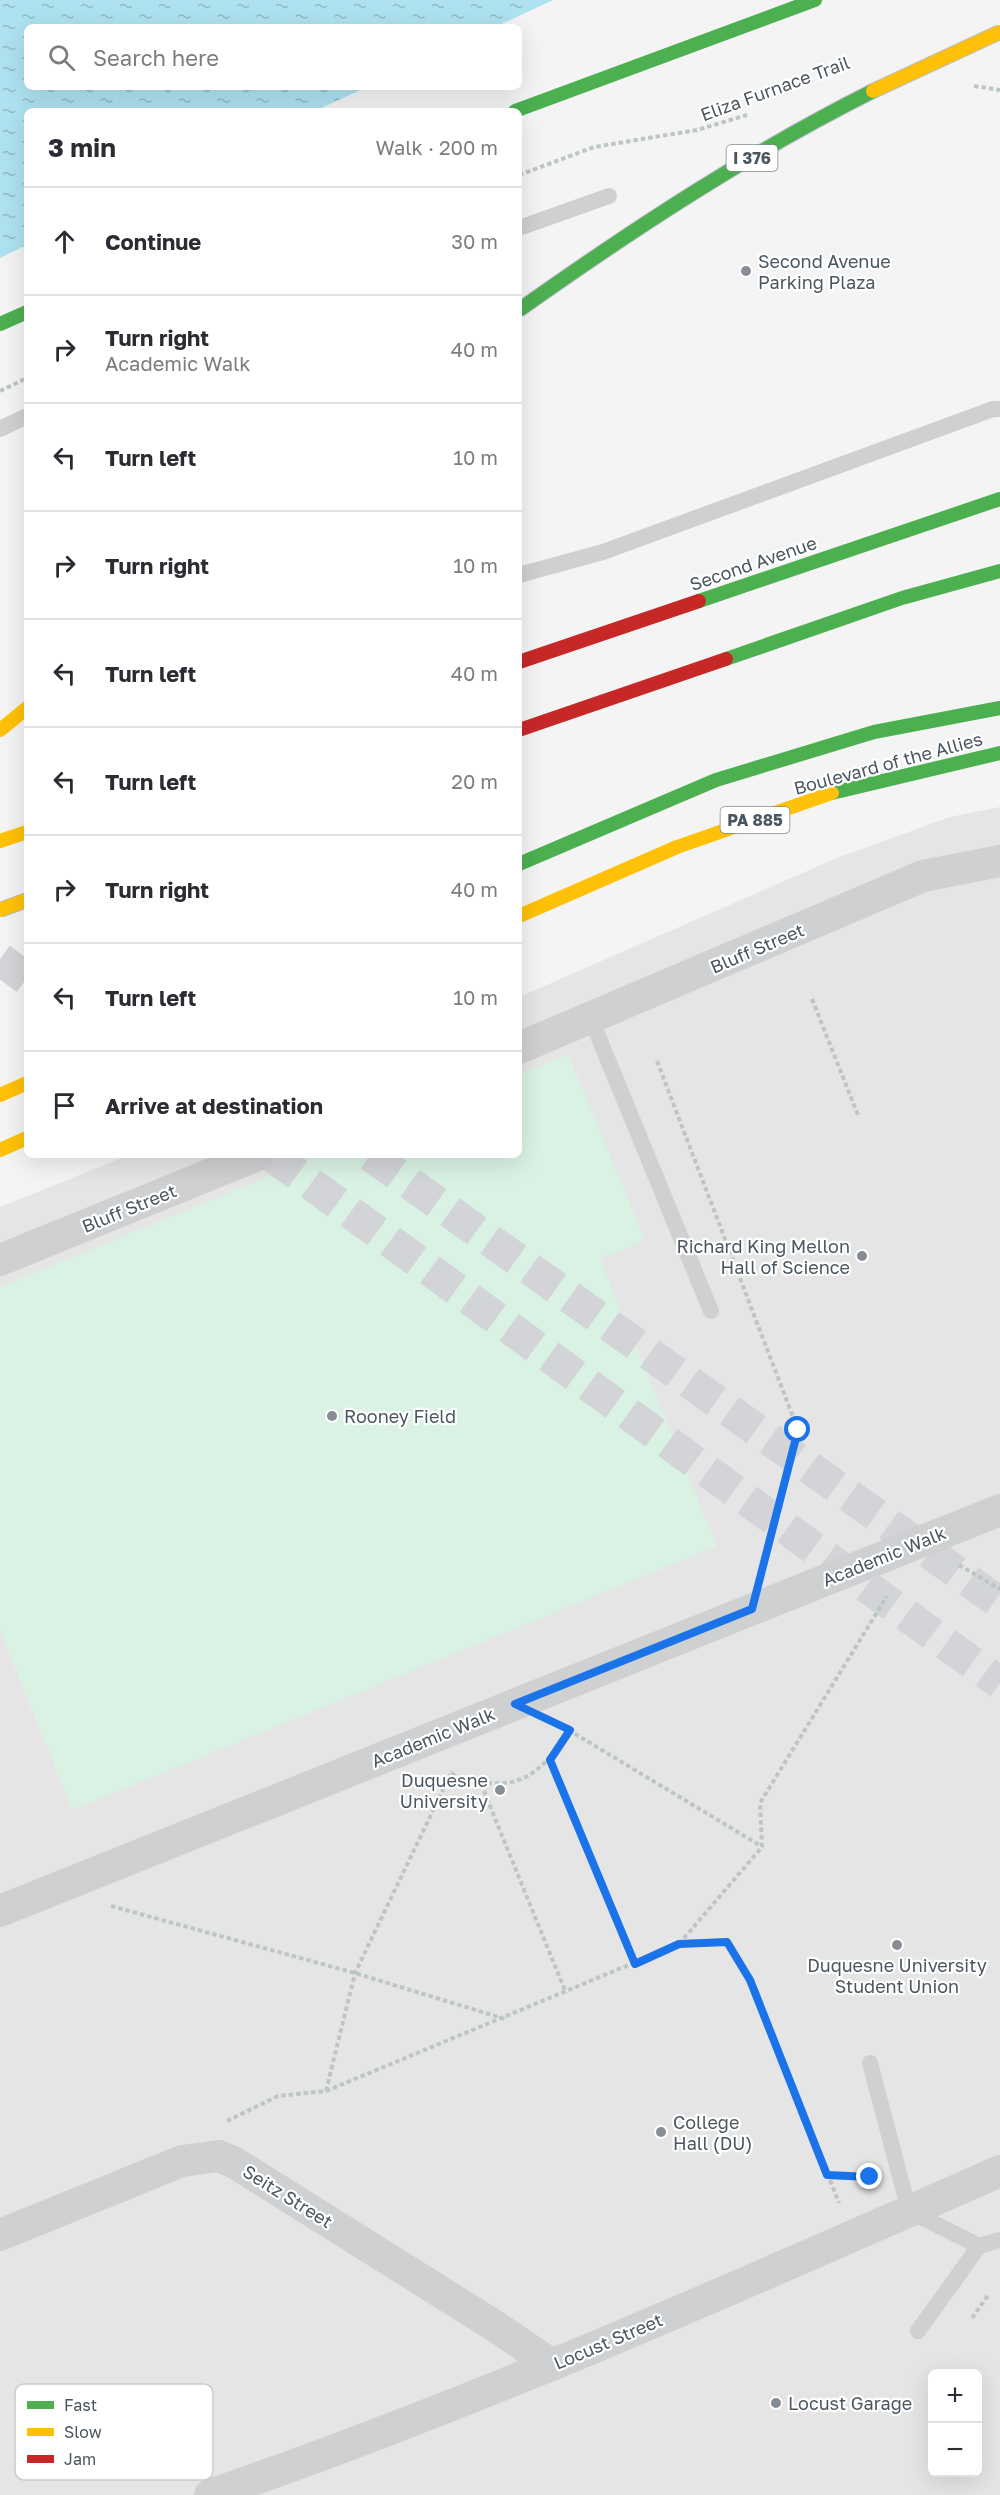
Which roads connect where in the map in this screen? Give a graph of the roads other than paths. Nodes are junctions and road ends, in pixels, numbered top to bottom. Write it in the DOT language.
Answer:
graph roads {
  1 [pos="815,0"];
  2 [pos="1000,32"];
  3 [pos="522,108"];
  4 [pos="609,196"];
  5 [pos="522,227"];
  6 [pos="522,308"];
  7 [pos="24,313"];
  8 [pos="0,324"];
  9 [pos="1000,409"];
  10 [pos="24,417"];
  11 [pos="0,429"];
  12 [pos="1000,499"];
  13 [pos="1000,571"];
  14 [pos="522,574"];
  15 [pos="522,661"];
  16 [pos="1000,708"];
  17 [pos="24,710"];
  18 [pos="522,729"];
  19 [pos="0,730"];
  20 [pos="1000,753"];
  21 [pos="24,833"];
  22 [pos="0,841"];
  23 [pos="1000,861"];
  24 [pos="522,863"];
  25 [pos="24,901"];
  26 [pos="0,902"];
  27 [pos="0,910"];
  28 [pos="24,914"];
  29 [pos="522,915"];
  30 [pos="591,1019"];
  31 [pos="522,1047"];
  32 [pos="24,1084"];
  33 [pos="0,1095"];
  34 [pos="24,1139"];
  35 [pos="0,1150"];
  36 [pos="251,1158"];
  37 [pos="0,1260"];
  38 [pos="711,1311"];
  39 [pos="1000,1509"];
  40 [pos="0,1911"];
  41 [pos="870,2063"];
  42 [pos="1000,2171"];
  43 [pos="909,2211"];
  44 [pos="0,2235"];
  45 [pos="1000,2240"];
  46 [pos="979,2246"];
  47 [pos="918,2331"];
  48 [pos="552,2365"];
  49 [pos="225,2493"];
  1 -- 3 [label="main road"];
  2 -- 6 [label="main road, I 376, bridge"];
  4 -- 5 [label="lane"];
  7 -- 8 [label="main road"];
  9 -- 14 [label="lane"];
  10 -- 11 [label="lane"];
  12 -- 15 [label="main road, Second Avenue"];
  13 -- 18 [label="main road"];
  16 -- 24 [label="main road, Boulevard of the Allies / PA 885"];
  17 -- 19 [label="main road"];
  20 -- 29 [label="main road, Boulevard of the Allies / PA 885"];
  21 -- 22 [label="main road"];
  23 -- 30 [label="street, Bluff Street"];
  25 -- 27 [label="main road, bridge"];
  26 -- 28 [label="main road"];
  30 -- 31 [label="street, Bluff Street"];
  30 -- 38 [label="lane"];
  32 -- 33 [label="main road"];
  34 -- 35 [label="main road"];
  36 -- 37 [label="street, Bluff Street"];
  39 -- 40 [label="street, Academic Walk"];
  41 -- 43 [label="lane"];
  42 -- 43 [label="street, Locust Street"];
  43 -- 46 [label="lane"];
  43 -- 48 [label="street, Locust Street"];
  44 -- 48 [label="street, Seitz Street"];
  45 -- 46 [label="lane"];
  46 -- 47 [label="lane"];
  48 -- 49 [label="street, Locust Street"];
}
